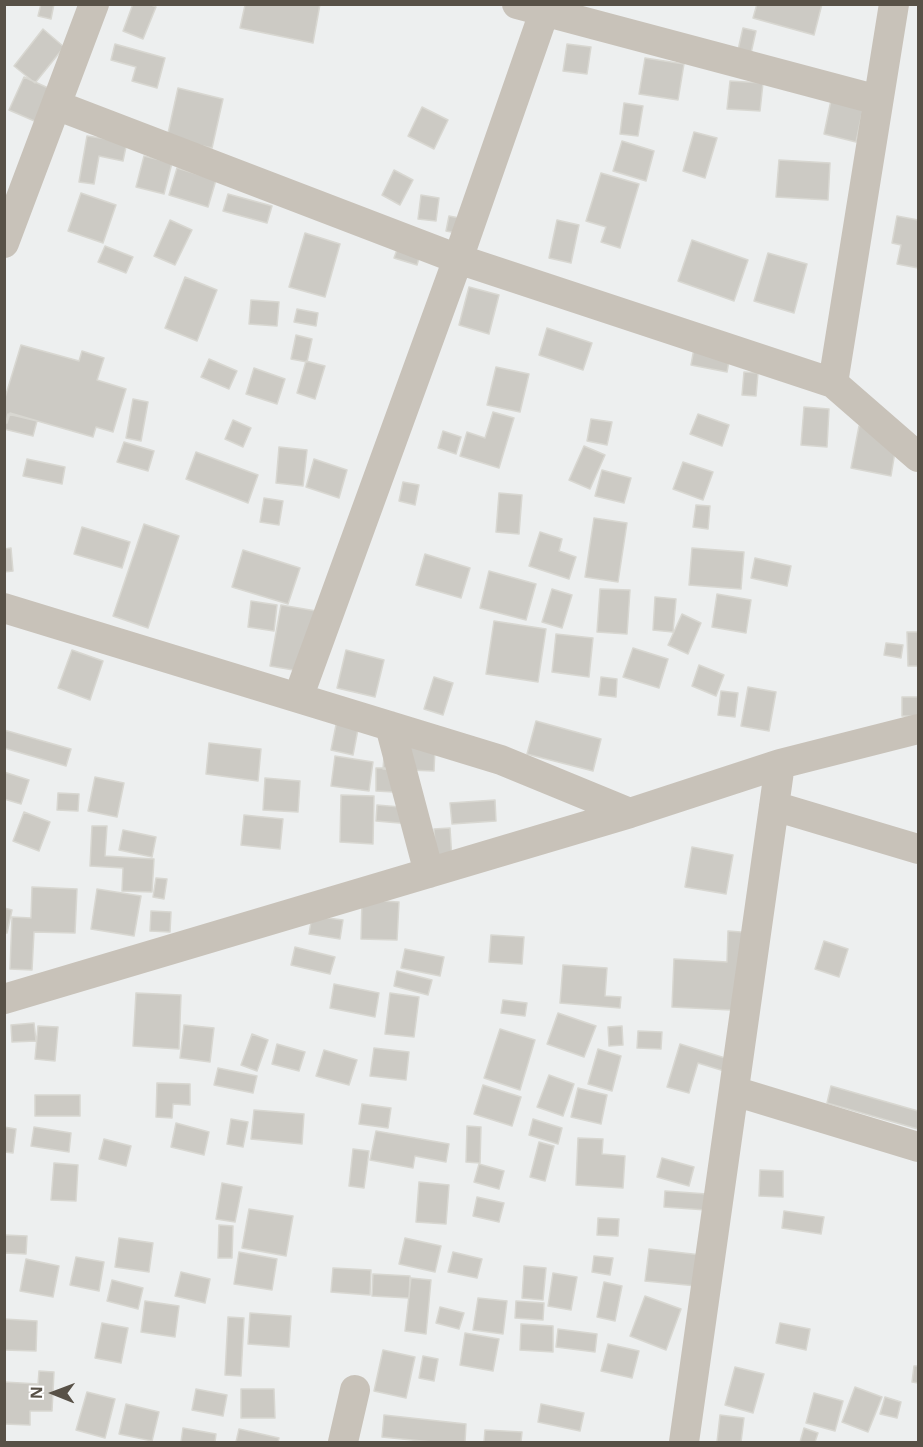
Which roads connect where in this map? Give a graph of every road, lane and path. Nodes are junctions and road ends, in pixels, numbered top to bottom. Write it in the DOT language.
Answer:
graph roads {
  1 [pos="94,4"];
  2 [pos="894,4"];
  3 [pos="536,7"];
  4 [pos="878,100"];
  5 [pos="56,105"];
  6 [pos="4,243"];
  7 [pos="458,259"];
  8 [pos="833,383"];
  9 [pos="918,457"];
  10 [pos="4,608"];
  11 [pos="298,698"];
  12 [pos="390,726"];
  13 [pos="918,729"];
  14 [pos="780,764"];
  15 [pos="774,806"];
  16 [pos="630,813"];
  17 [pos="918,849"];
  18 [pos="429,873"];
  19 [pos="4,999"];
  20 [pos="734,1091"];
  21 [pos="918,1147"];
  22 [pos="355,1390"];
  23 [pos="343,1443"];
  24 [pos="684,1443"];
  1 -- 5 [label="street"];
  2 -- 4 [label="street"];
  3 -- 4 [label="street"];
  3 -- 7 [label="street"];
  4 -- 8 [label="street"];
  5 -- 6 [label="street"];
  5 -- 7 [label="street"];
  7 -- 8 [label="street"];
  7 -- 11 [label="street"];
  8 -- 9 [label="street"];
  10 -- 11 [label="street"];
  11 -- 12 [label="street"];
  12 -- 16 [label="street"];
  12 -- 18 [label="street"];
  13 -- 14 [label="street"];
  14 -- 15 [label="street"];
  14 -- 16 [label="street"];
  15 -- 17 [label="street"];
  15 -- 20 [label="street"];
  16 -- 18 [label="street"];
  18 -- 19 [label="street"];
  20 -- 21 [label="street"];
  20 -- 24 [label="street"];
  22 -- 23 [label="street"];
}
